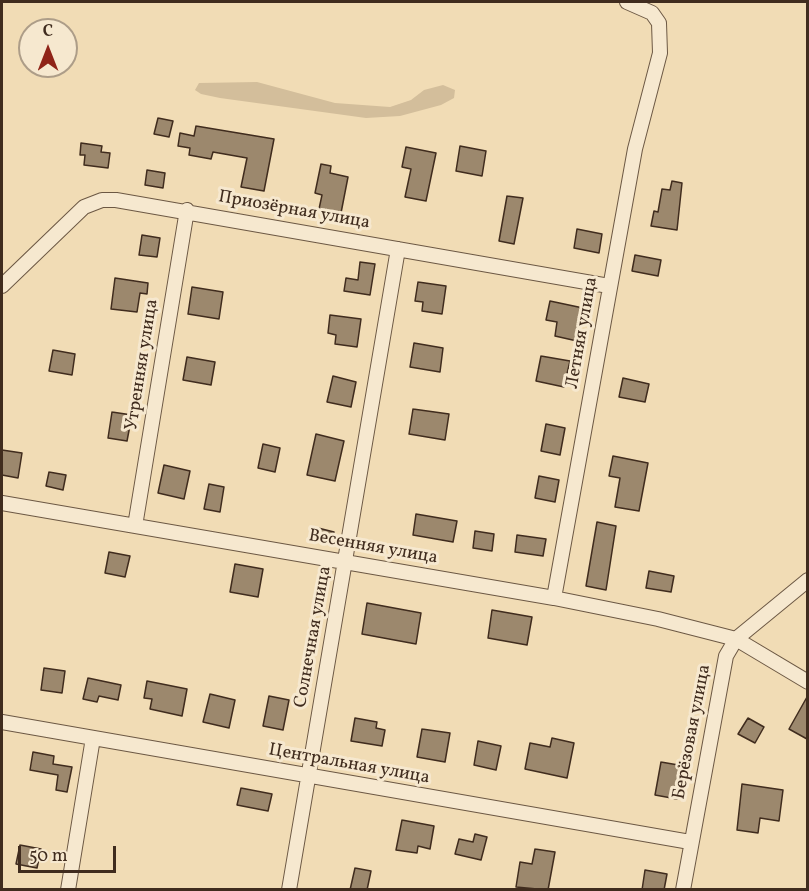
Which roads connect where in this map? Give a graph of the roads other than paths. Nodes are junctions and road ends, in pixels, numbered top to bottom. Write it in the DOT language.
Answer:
graph roads {
  1 [pos="627,2"];
  2 [pos="187,210"];
  3 [pos="398,249"];
  4 [pos="2,286"];
  5 [pos="609,286"];
  6 [pos="2,503"];
  7 [pos="135,526"];
  8 [pos="345,562"];
  9 [pos="807,580"];
  10 [pos="554,598"];
  11 [pos="736,639"];
  12 [pos="807,682"];
  13 [pos="2,722"];
  14 [pos="93,738"];
  15 [pos="308,776"];
  16 [pos="690,842"];
  17 [pos="68,890"];
  18 [pos="290,890"];
  19 [pos="683,890"];
  1 -- 5 [label="street, Летняя улица"];
  2 -- 3 [label="street, Приозёрная улица"];
  2 -- 4 [label="street, Приозёрная улица"];
  2 -- 7 [label="street, Утренняя улица"];
  3 -- 5 [label="street, Приозёрная улица"];
  3 -- 8 [label="street, Солнечная улица"];
  5 -- 10 [label="street, Летняя улица"];
  6 -- 7 [label="street, Весенняя улица"];
  7 -- 8 [label="street, Весенняя улица"];
  8 -- 10 [label="street, Весенняя улица"];
  8 -- 15 [label="street, Солнечная улица"];
  9 -- 11 [label="street, Берёзовая улица"];
  10 -- 11 [label="street, Весенняя улица"];
  11 -- 12 [label="street, Весенняя улица"];
  11 -- 16 [label="street, Берёзовая улица"];
  13 -- 14 [label="street, Центральная улица"];
  14 -- 15 [label="street, Центральная улица"];
  14 -- 17 [label="street"];
  15 -- 16 [label="street, Центральная улица"];
  15 -- 18 [label="street, Солнечная улица"];
  16 -- 19 [label="street, Берёзовая улица"];
}
